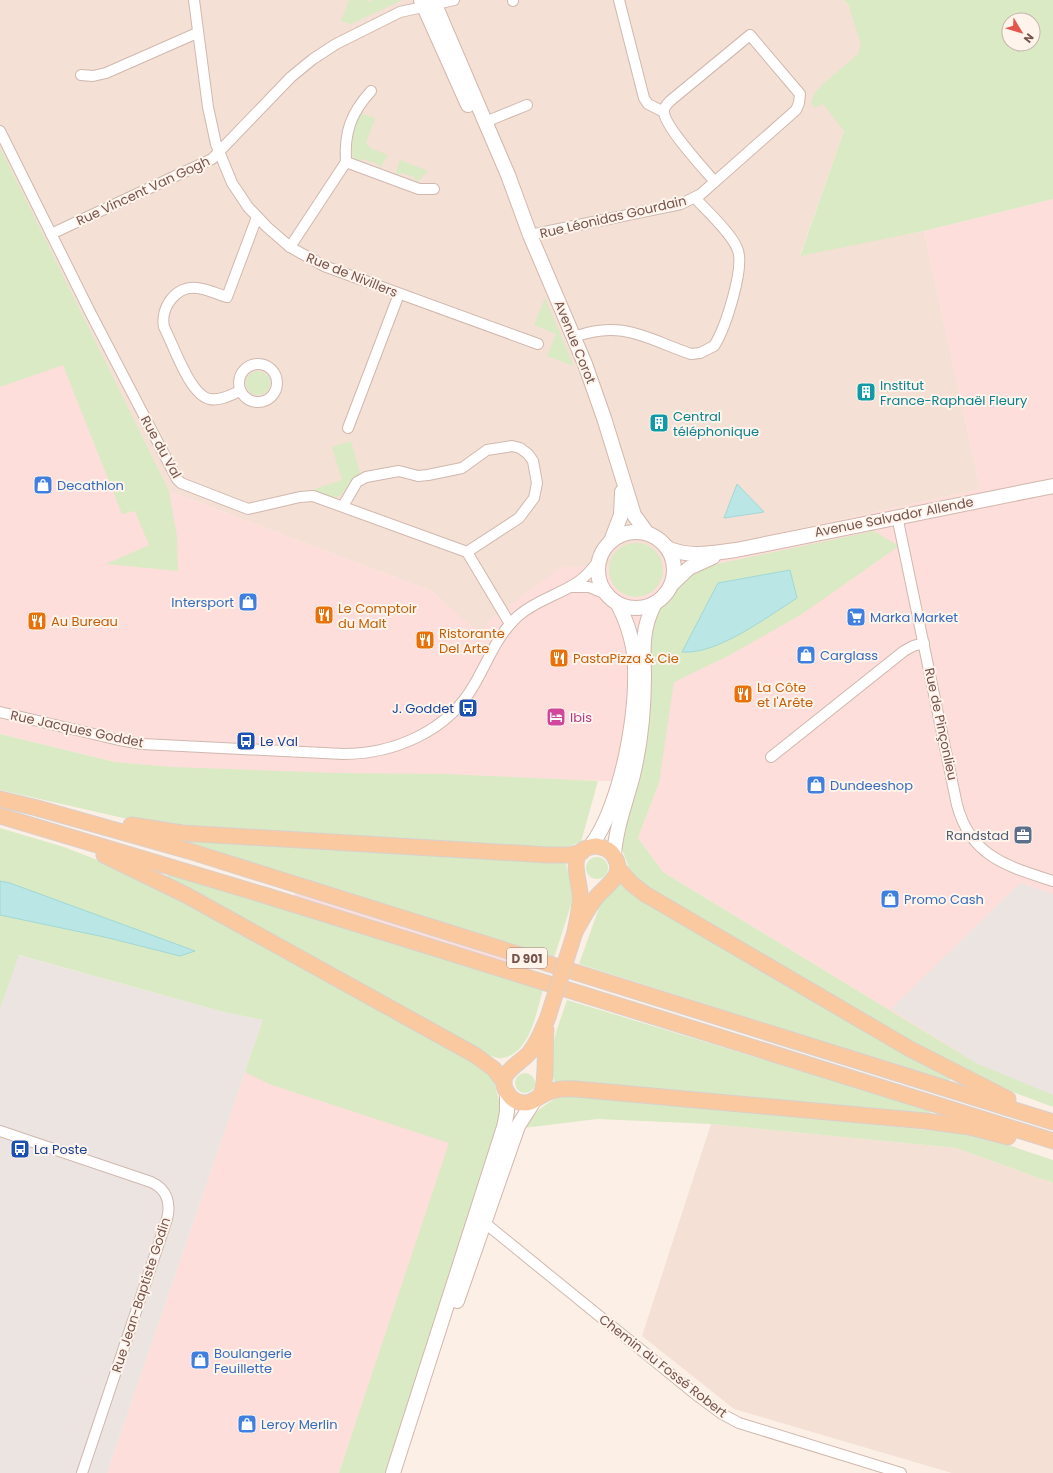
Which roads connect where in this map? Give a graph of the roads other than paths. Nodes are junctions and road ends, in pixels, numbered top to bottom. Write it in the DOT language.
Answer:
graph roads {
  1 [pos="194,0"];
  2 [pos="454,0"];
  3 [pos="619,0"];
  4 [pos="428,3"];
  5 [pos="197,33"];
  6 [pos="81,75"];
  7 [pos="371,91"];
  8 [pos="527,105"];
  9 [pos="664,112"];
  10 [pos="485,122"];
  11 [pos="0,131"];
  12 [pos="219,153"];
  13 [pos="346,162"];
  14 [pos="715,182"];
  15 [pos="434,189"];
  16 [pos="695,198"];
  17 [pos="258,217"];
  18 [pos="523,218"];
  19 [pos="51,234"];
  20 [pos="530,235"];
  21 [pos="290,247"];
  22 [pos="399,294"];
  23 [pos="574,337"];
  24 [pos="538,344"];
  25 [pos="240,391"];
  26 [pos="348,428"];
  27 [pos="619,470"];
  28 [pos="1053,486"];
  29 [pos="344,506"];
  30 [pos="897,516"];
  31 [pos="648,533"];
  32 [pos="610,541"];
  33 [pos="667,548"];
  34 [pos="736,550"];
  35 [pos="467,552"];
  36 [pos="599,560"];
  37 [pos="671,585"];
  38 [pos="565,589"];
  39 [pos="606,594"];
  40 [pos="655,603"];
  41 [pos="618,604"];
  42 [pos="510,624"];
  43 [pos="924,643"];
  44 [pos="0,712"];
  45 [pos="771,757"];
  46 [pos="0,799"];
  47 [pos="38,808"];
  48 [pos="0,816"];
  49 [pos="40,827"];
  50 [pos="586,850"];
  51 [pos="616,861"];
  52 [pos="578,878"];
  53 [pos="1053,881"];
  54 [pos="606,887"];
  55 [pos="575,932"];
  56 [pos="548,1017"];
  57 [pos="519,1063"];
  58 [pos="544,1077"];
  59 [pos="506,1087"];
  60 [pos="537,1098"];
  61 [pos="1053,1118"];
  62 [pos="1053,1122"];
  63 [pos="0,1132"];
  64 [pos="1053,1141"];
  65 [pos="1053,1149"];
  66 [pos="479,1219"];
  67 [pos="82,1473"];
  68 [pos="393,1473"];
  69 [pos="397,1473"];
  70 [pos="901,1473"];
  1 -- 5 [label="street, Rue de Nivillers"];
  2 -- 4 [label="street, Rue Vincent Van Gogh"];
  3 -- 9 [label="street"];
  4 -- 10 [label="street, Avenue Corot"];
  4 -- 12 [label="street, Rue Vincent Van Gogh"];
  4 -- 18 [label="street, Avenue Corot"];
  5 -- 6 [label="street"];
  5 -- 12 [label="street, Rue de Nivillers"];
  7 -- 13 [label="street"];
  8 -- 10 [label="street"];
  9 -- 14 [label="street"];
  9 -- 14 [label="street, Rue Léonidas Gourdain"];
  10 -- 18 [label="street, Avenue Corot"];
  11 -- 19 [label="street, Rue du Val"];
  12 -- 17 [label="street, Rue de Nivillers"];
  12 -- 19 [label="street, Rue Vincent Van Gogh"];
  13 -- 15 [label="street"];
  13 -- 21 [label="street"];
  14 -- 16 [label="street, Rue Léonidas Gourdain"];
  16 -- 20 [label="street, Rue Léonidas Gourdain"];
  16 -- 23 [label="street"];
  17 -- 21 [label="street, Rue de Nivillers"];
  17 -- 25 [label="street"];
  18 -- 20 [label="street, Avenue Corot"];
  19 -- 29 [label="street, Rue du Val"];
  20 -- 23 [label="street, Avenue Corot"];
  21 -- 22 [label="street, Rue de Nivillers"];
  22 -- 24 [label="street, Rue de Nivillers"];
  22 -- 26 [label="street"];
  23 -- 27 [label="street, Avenue Corot"];
  27 -- 31 [label="street, Avenue Corot"];
  27 -- 32 [label="street, Avenue Corot"];
  28 -- 30 [label="street, Avenue Salvador Allende"];
  29 -- 35 [label="street, Rue du Val"];
  29 -- 35 [label="street"];
  30 -- 34 [label="street, Avenue Salvador Allende"];
  30 -- 43 [label="street, Rue de Pinçonlieu"];
  31 -- 32 [label="street"];
  31 -- 33 [label="street"];
  32 -- 36 [label="street"];
  33 -- 34 [label="street, Avenue Salvador Allende"];
  33 -- 37 [label="street"];
  34 -- 37 [label="street, Avenue Salvador Allende"];
  35 -- 42 [label="street"];
  36 -- 38 [label="street, Rue Jacques Goddet"];
  36 -- 39 [label="street"];
  37 -- 40 [label="street"];
  38 -- 39 [label="street, Rue Jacques Goddet"];
  38 -- 42 [label="street, Rue Jacques Goddet"];
  39 -- 41 [label="street"];
  40 -- 41 [label="street"];
  40 -- 51 [label="street"];
  41 -- 50 [label="street"];
  42 -- 44 [label="street, Rue Jacques Goddet"];
  43 -- 45 [label="street"];
  43 -- 53 [label="street, Rue de Pinçonlieu"];
  46 -- 47 [label="main road, D 901"];
  47 -- 50 [label="main road"];
  47 -- 62 [label="main road, D 901"];
  48 -- 49 [label="main road, D 901"];
  49 -- 59 [label="main road"];
  49 -- 64 [label="main road, D 901"];
  50 -- 51 [label="main road"];
  50 -- 52 [label="main road"];
  51 -- 54 [label="main road"];
  51 -- 61 [label="main road"];
  52 -- 54 [label="main road"];
  52 -- 55 [label="main road"];
  54 -- 55 [label="main road"];
  55 -- 56 [label="main road, bridge"];
  56 -- 57 [label="main road"];
  56 -- 58 [label="main road"];
  57 -- 58 [label="main road"];
  57 -- 59 [label="main road"];
  58 -- 60 [label="main road"];
  59 -- 60 [label="main road"];
  59 -- 66 [label="street"];
  60 -- 65 [label="main road"];
  60 -- 66 [label="street"];
  63 -- 67 [label="street, Rue Jean-Baptiste Godin"];
  66 -- 68 [label="street"];
  66 -- 69 [label="street"];
  66 -- 70 [label="street, Chemin du Fossé Robert"];
}
